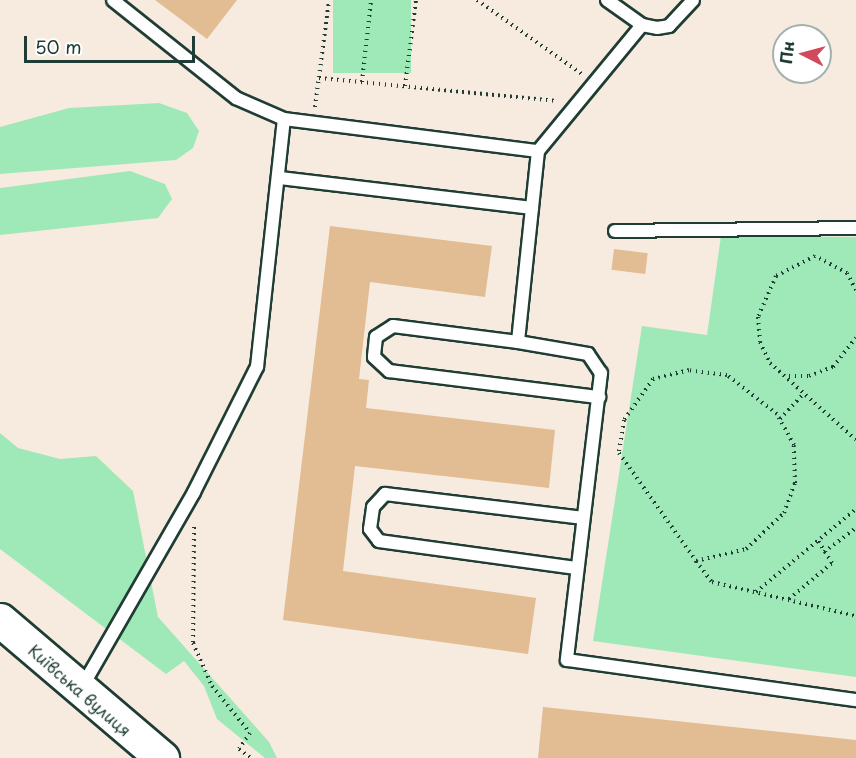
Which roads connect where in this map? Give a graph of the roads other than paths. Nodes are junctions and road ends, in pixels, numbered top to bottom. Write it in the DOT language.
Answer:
graph roads {
  1 [pos="113,0"];
  2 [pos="607,0"];
  3 [pos="693,0"];
  4 [pos="642,25"];
  5 [pos="284,119"];
  6 [pos="538,151"];
  7 [pos="280,178"];
  8 [pos="532,208"];
  9 [pos="856,228"];
  10 [pos="615,231"];
  11 [pos="519,342"];
  12 [pos="599,397"];
  13 [pos="582,518"];
  14 [pos="576,568"];
  15 [pos="0,620"];
  16 [pos="80,691"];
  17 [pos="856,700"];
  18 [pos="118,725"];
  19 [pos="133,758"];
  20 [pos="162,758"];
  1 -- 5 [label="lane"];
  2 -- 4 [label="lane"];
  3 -- 4 [label="lane"];
  4 -- 6 [label="lane"];
  5 -- 6 [label="lane"];
  5 -- 7 [label="lane"];
  6 -- 8 [label="lane"];
  7 -- 8 [label="lane"];
  7 -- 16 [label="lane"];
  8 -- 11 [label="lane"];
  9 -- 10 [label="lane"];
  11 -- 12 [label="lane"];
  11 -- 12 [label="lane"];
  12 -- 13 [label="lane"];
  13 -- 14 [label="lane"];
  13 -- 14 [label="lane"];
  14 -- 17 [label="lane"];
  15 -- 16 [label="main road, Київська вулиця"];
  16 -- 18 [label="main road, Київська вулиця"];
  18 -- 19 [label="main road"];
  18 -- 20 [label="main road, Київська вулиця"];
}
